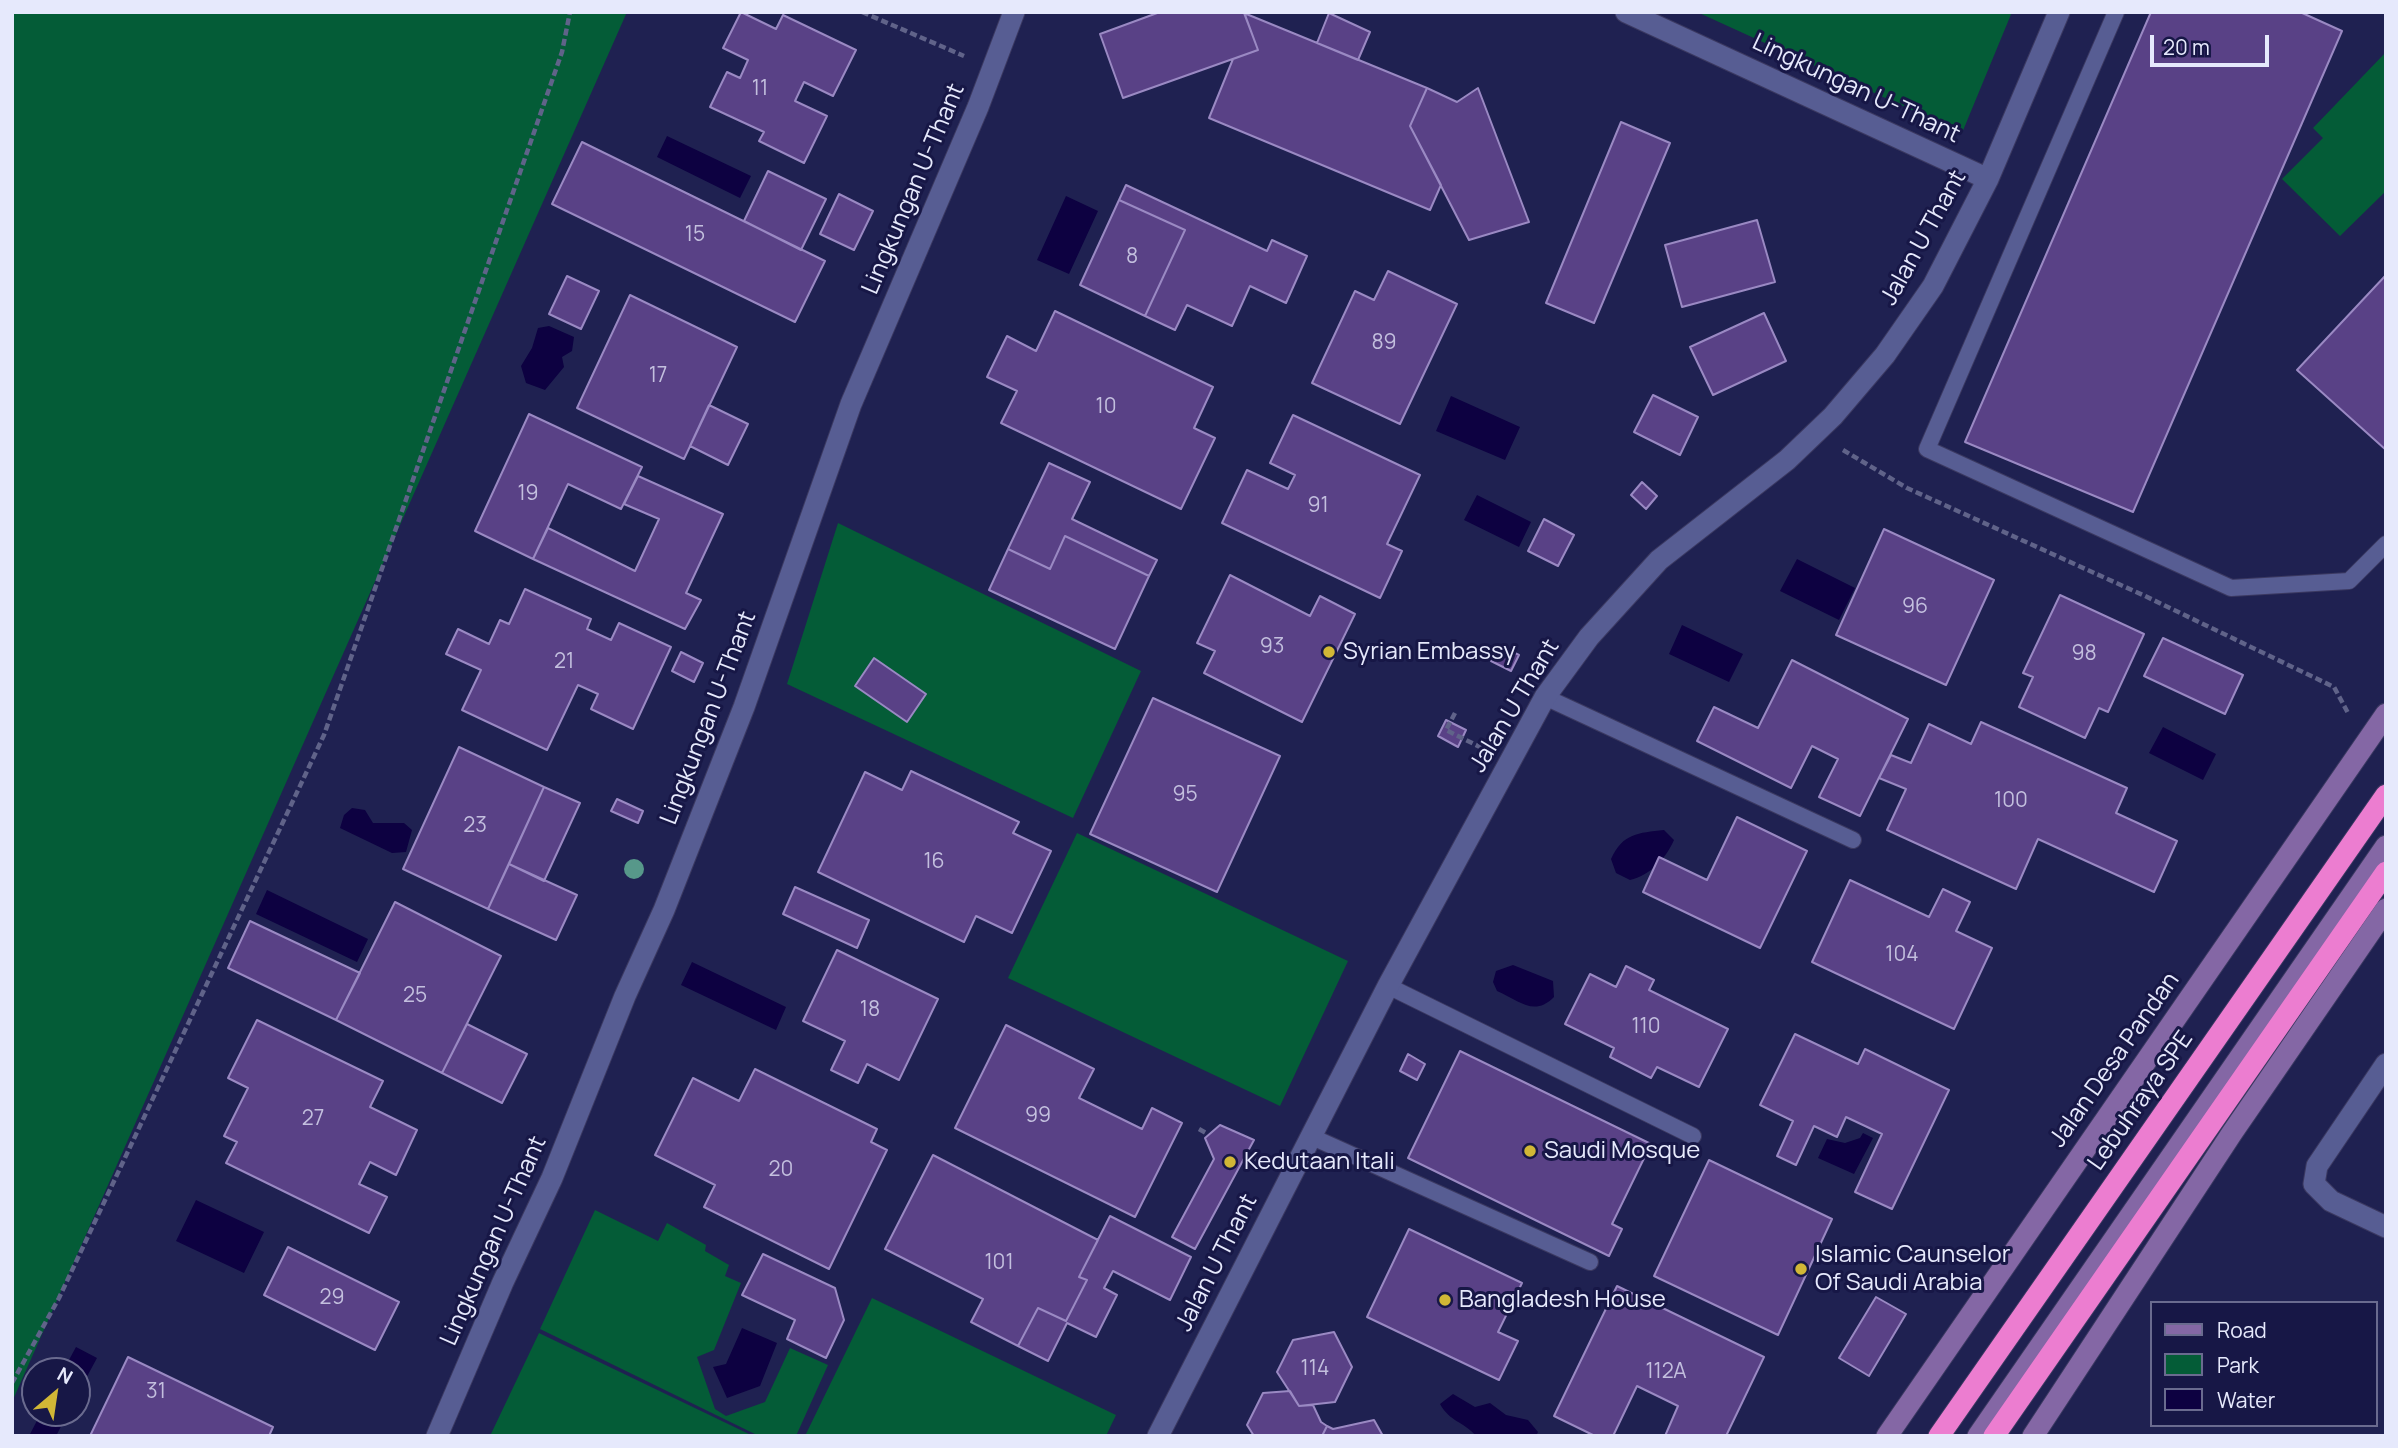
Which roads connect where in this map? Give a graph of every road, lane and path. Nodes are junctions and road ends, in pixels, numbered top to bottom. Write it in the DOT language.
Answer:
graph roads {
  1 [pos="570,12"];
  2 [pos="862,12"];
  3 [pos="1014,12"];
  4 [pos="1626,12"];
  5 [pos="2059,12"];
  6 [pos="2116,12"];
  7 [pos="993,68"];
  8 [pos="1989,179"];
  9 [pos="1815,433"];
  10 [pos="2386,544"];
  11 [pos="1545,697"];
  12 [pos="1455,712"];
  13 [pos="2386,714"];
  14 [pos="1471,742"];
  15 [pos="2359,752"];
  16 [pos="2386,795"];
  17 [pos="1853,840"];
  18 [pos="2386,846"];
  19 [pos="2386,872"];
  20 [pos="2386,909"];
  21 [pos="1388,986"];
  22 [pos="2386,1064"];
  23 [pos="1199,1129"];
  24 [pos="1206,1133"];
  25 [pos="1310,1136"];
  26 [pos="1693,1136"];
  27 [pos="2386,1227"];
  28 [pos="1590,1262"];
  29 [pos="1973,1310"];
  30 [pos="12,1383"];
  31 [pos="437,1436"];
  32 [pos="1158,1436"];
  33 [pos="1887,1436"];
  34 [pos="1897,1436"];
  35 [pos="1939,1436"];
  36 [pos="1978,1436"];
  37 [pos="1994,1436"];
  38 [pos="2033,1436"];
  1 -- 30 [label="path"];
  2 -- 7 [label="path"];
  3 -- 7 [label="street, Lingkungan U-Thant"];
  4 -- 8 [label="street, Lingkungan U-Thant"];
  5 -- 8 [label="street, Jalan U Thant"];
  6 -- 10 [label="lane"];
  7 -- 31 [label="street, Lingkungan U-Thant"];
  8 -- 9 [label="street, Jalan U Thant"];
  9 -- 11 [label="street, Jalan U Thant"];
  9 -- 15 [label="path"];
  11 -- 17 [label="lane"];
  11 -- 21 [label="street, Jalan U Thant"];
  12 -- 14 [label="path"];
  13 -- 15 [label="street, Jalan Desa Pandan"];
  15 -- 29 [label="street, Jalan Desa Pandan"];
  16 -- 35 [label="highway, Lebuhraya SPE"];
  18 -- 36 [label="street"];
  19 -- 37 [label="highway"];
  20 -- 38 [label="street"];
  21 -- 25 [label="street, Jalan U Thant"];
  21 -- 26 [label="lane"];
  22 -- 27 [label="street"];
  23 -- 24 [label="path"];
  25 -- 28 [label="lane"];
  25 -- 32 [label="street, Jalan U Thant"];
  29 -- 33 [label="street, Jalan Desa Pandan"];
  29 -- 34 [label="street"];
}
